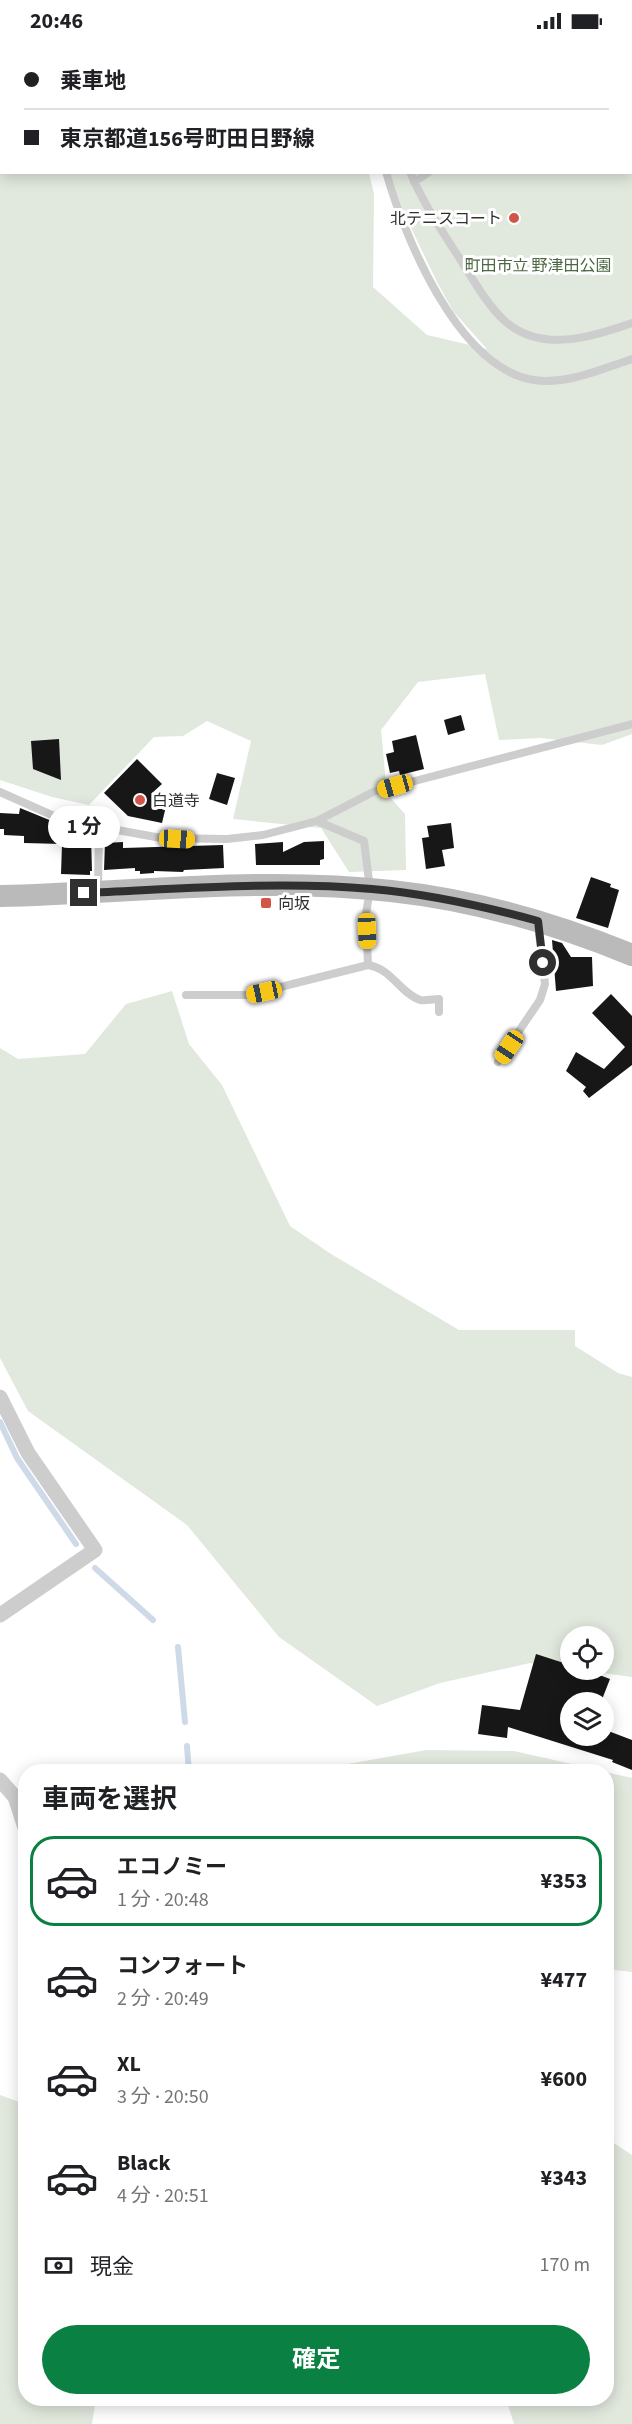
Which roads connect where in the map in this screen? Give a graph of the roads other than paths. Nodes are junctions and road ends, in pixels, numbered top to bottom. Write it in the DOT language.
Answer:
graph roads {
  1 [pos="387,174"];
  2 [pos="411,174"];
  3 [pos="426,174"];
  4 [pos="414,182"];
  5 [pos="632,323"];
  6 [pos="632,359"];
  7 [pos="632,724"];
  8 [pos="0,792"];
  9 [pos="317,821"];
  10 [pos="99,828"];
  11 [pos="370,889"];
  12 [pos="98,893"];
  13 [pos="0,896"];
  14 [pos="538,921"];
  15 [pos="632,955"];
  16 [pos="368,965"];
  17 [pos="186,995"];
  18 [pos="439,1012"];
  19 [pos="498,1062"];
  20 [pos="0,1397"];
  21 [pos="0,1615"];
  22 [pos="0,1780"];
  23 [pos="18,1806"];
  1 -- 6 [label="lane"];
  2 -- 4 [label="lane"];
  3 -- 4 [label="lane"];
  4 -- 5 [label="lane"];
  7 -- 9 [label="lane"];
  8 -- 10 [label="lane"];
  9 -- 10 [label="lane"];
  9 -- 11 [label="lane"];
  10 -- 12 [label="lane"];
  11 -- 12 [label="main road"];
  11 -- 14 [label="main road"];
  11 -- 16 [label="lane"];
  12 -- 13 [label="main road"];
  14 -- 15 [label="main road"];
  14 -- 19 [label="lane"];
  16 -- 17 [label="lane"];
  16 -- 18 [label="lane"];
  20 -- 21 [label="street"];
  22 -- 23 [label="street"];
}
